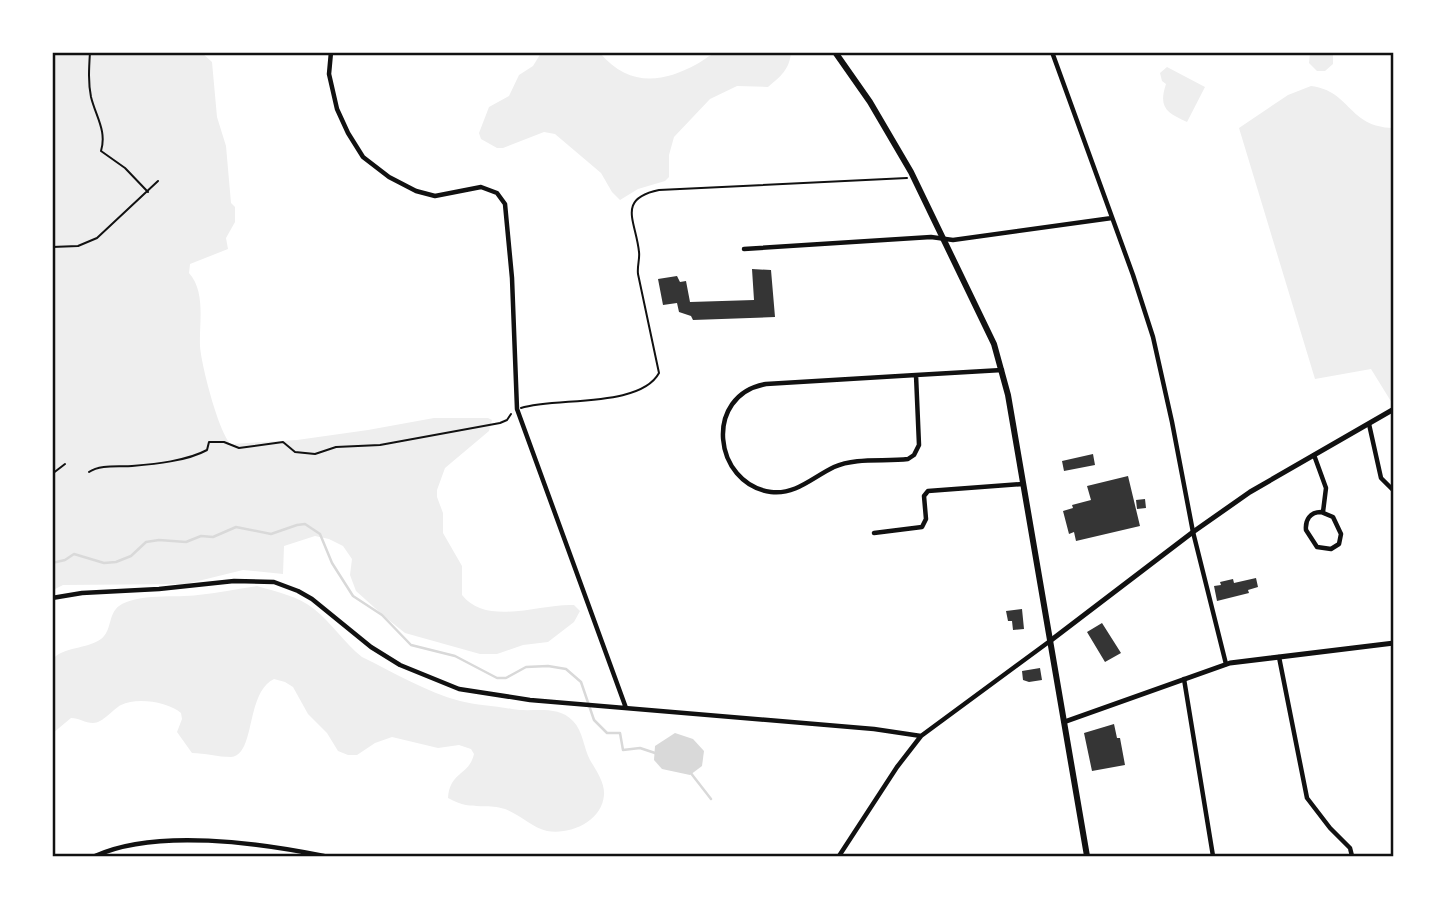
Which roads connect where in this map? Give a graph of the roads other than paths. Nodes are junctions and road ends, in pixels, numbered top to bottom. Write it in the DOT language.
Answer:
graph roads {
  1 [pos="331,52"];
  2 [pos="835,52"];
  3 [pos="1052,52"];
  4 [pos="1112,218"];
  5 [pos="944,239"];
  6 [pos="744,249"];
  7 [pos="1003,370"];
  8 [pos="916,375"];
  9 [pos="1394,409"];
  10 [pos="1369,424"];
  11 [pos="1314,455"];
  12 [pos="1023,484"];
  13 [pos="1394,491"];
  14 [pos="1323,513"];
  15 [pos="1193,532"];
  16 [pos="874,533"];
  17 [pos="52,598"];
  18 [pos="1050,641"];
  19 [pos="1394,643"];
  20 [pos="1279,657"];
  21 [pos="1226,664"];
  22 [pos="1184,679"];
  23 [pos="626,708"];
  24 [pos="1064,722"];
  25 [pos="921,736"];
  26 [pos="96,856"];
  27 [pos="324,856"];
  28 [pos="839,856"];
  29 [pos="1087,856"];
  30 [pos="1213,856"];
  31 [pos="1352,856"];
  1 -- 23 [label="street"];
  2 -- 5 [label="main road"];
  3 -- 4 [label="street"];
  4 -- 5 [label="street"];
  4 -- 15 [label="street"];
  5 -- 6 [label="street"];
  5 -- 7 [label="main road"];
  7 -- 8 [label="street"];
  7 -- 12 [label="main road"];
  8 -- 8 [label="street"];
  9 -- 10 [label="street"];
  10 -- 11 [label="street"];
  10 -- 13 [label="street"];
  11 -- 14 [label="street"];
  11 -- 15 [label="street"];
  12 -- 16 [label="street"];
  12 -- 18 [label="main road"];
  14 -- 14 [label="street"];
  15 -- 18 [label="street"];
  15 -- 21 [label="street"];
  17 -- 23 [label="street"];
  18 -- 24 [label="main road"];
  18 -- 25 [label="street"];
  19 -- 20 [label="street"];
  20 -- 21 [label="street"];
  20 -- 31 [label="street"];
  21 -- 22 [label="street"];
  22 -- 24 [label="street"];
  22 -- 30 [label="street"];
  23 -- 25 [label="street"];
  24 -- 29 [label="main road"];
  25 -- 28 [label="street"];
  26 -- 27 [label="street"];
}
